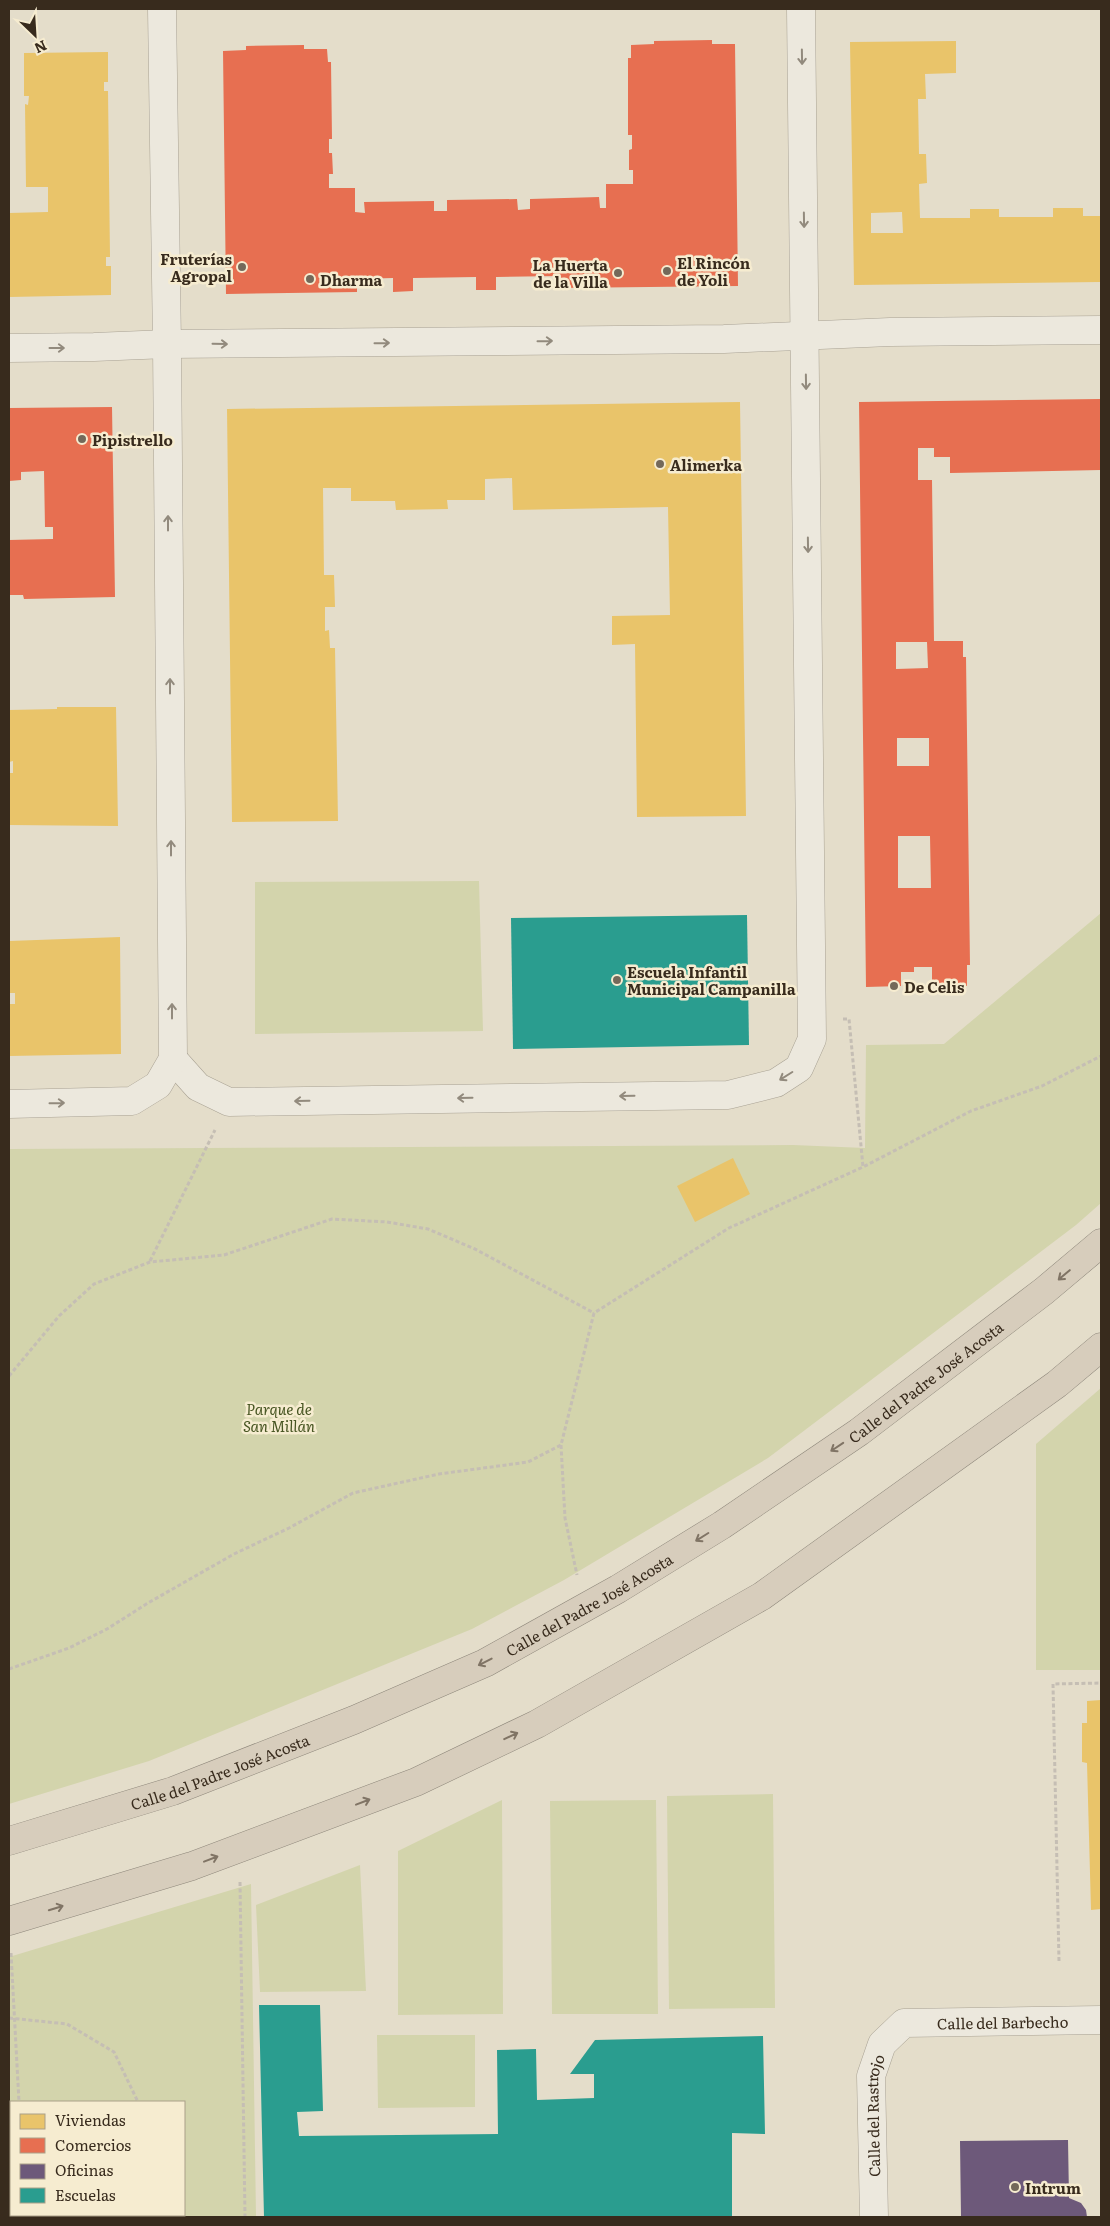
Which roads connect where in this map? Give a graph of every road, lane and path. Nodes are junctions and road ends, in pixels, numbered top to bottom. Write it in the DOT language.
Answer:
graph roads {
  1 [pos="162,9"];
  2 [pos="801,9"];
  3 [pos="1101,330"];
  4 [pos="806,335"];
  5 [pos="167,344"];
  6 [pos="9,348"];
  7 [pos="812,1020"];
  8 [pos="1101,1056"];
  9 [pos="173,1059"];
  10 [pos="229,1102"];
  11 [pos="9,1104"];
  12 [pos="863,1167"];
  13 [pos="1101,1243"];
  14 [pos="150,1262"];
  15 [pos="594,1313"];
  16 [pos="1101,1347"];
  17 [pos="9,1376"];
  18 [pos="560,1445"];
  19 [pos="578,1582"];
  20 [pos="9,1669"];
  21 [pos="1101,1683"];
  22 [pos="9,1841"];
  23 [pos="240,1876"];
  24 [pos="10,1932"];
  25 [pos="1059,1961"];
  26 [pos="9,2018"];
  27 [pos="15,2018"];
  28 [pos="1101,2020"];
  29 [pos="904,2023"];
  30 [pos="19,2101"];
  31 [pos="138,2101"];
  32 [pos="246,2217"];
  33 [pos="874,2217"];
  1 -- 5 [label="street"];
  2 -- 4 [label="street, one-way"];
  3 -- 4 [label="street"];
  5 -- 4 [label="street, one-way"];
  4 -- 7 [label="street, one-way"];
  6 -- 5 [label="street, one-way"];
  9 -- 5 [label="street, one-way"];
  7 -- 10 [label="street, one-way"];
  7 -- 12 [label="path"];
  8 -- 12 [label="path"];
  9 -- 10 [label="street"];
  11 -- 9 [label="street, one-way"];
  10 -- 14 [label="path"];
  12 -- 15 [label="path"];
  13 -- 22 [label="highway, Calle del Padre José Acosta, one-way"];
  14 -- 15 [label="path"];
  14 -- 17 [label="path"];
  15 -- 18 [label="path"];
  24 -- 16 [label="highway, one-way"];
  18 -- 19 [label="path"];
  18 -- 20 [label="path"];
  21 -- 25 [label="path"];
  23 -- 32 [label="path"];
  24 -- 27 [label="path"];
  26 -- 27 [label="path"];
  27 -- 30 [label="path"];
  27 -- 31 [label="path"];
  28 -- 29 [label="street, Calle del Barbecho"];
  29 -- 33 [label="street, Calle del Rastrojo"];
}
